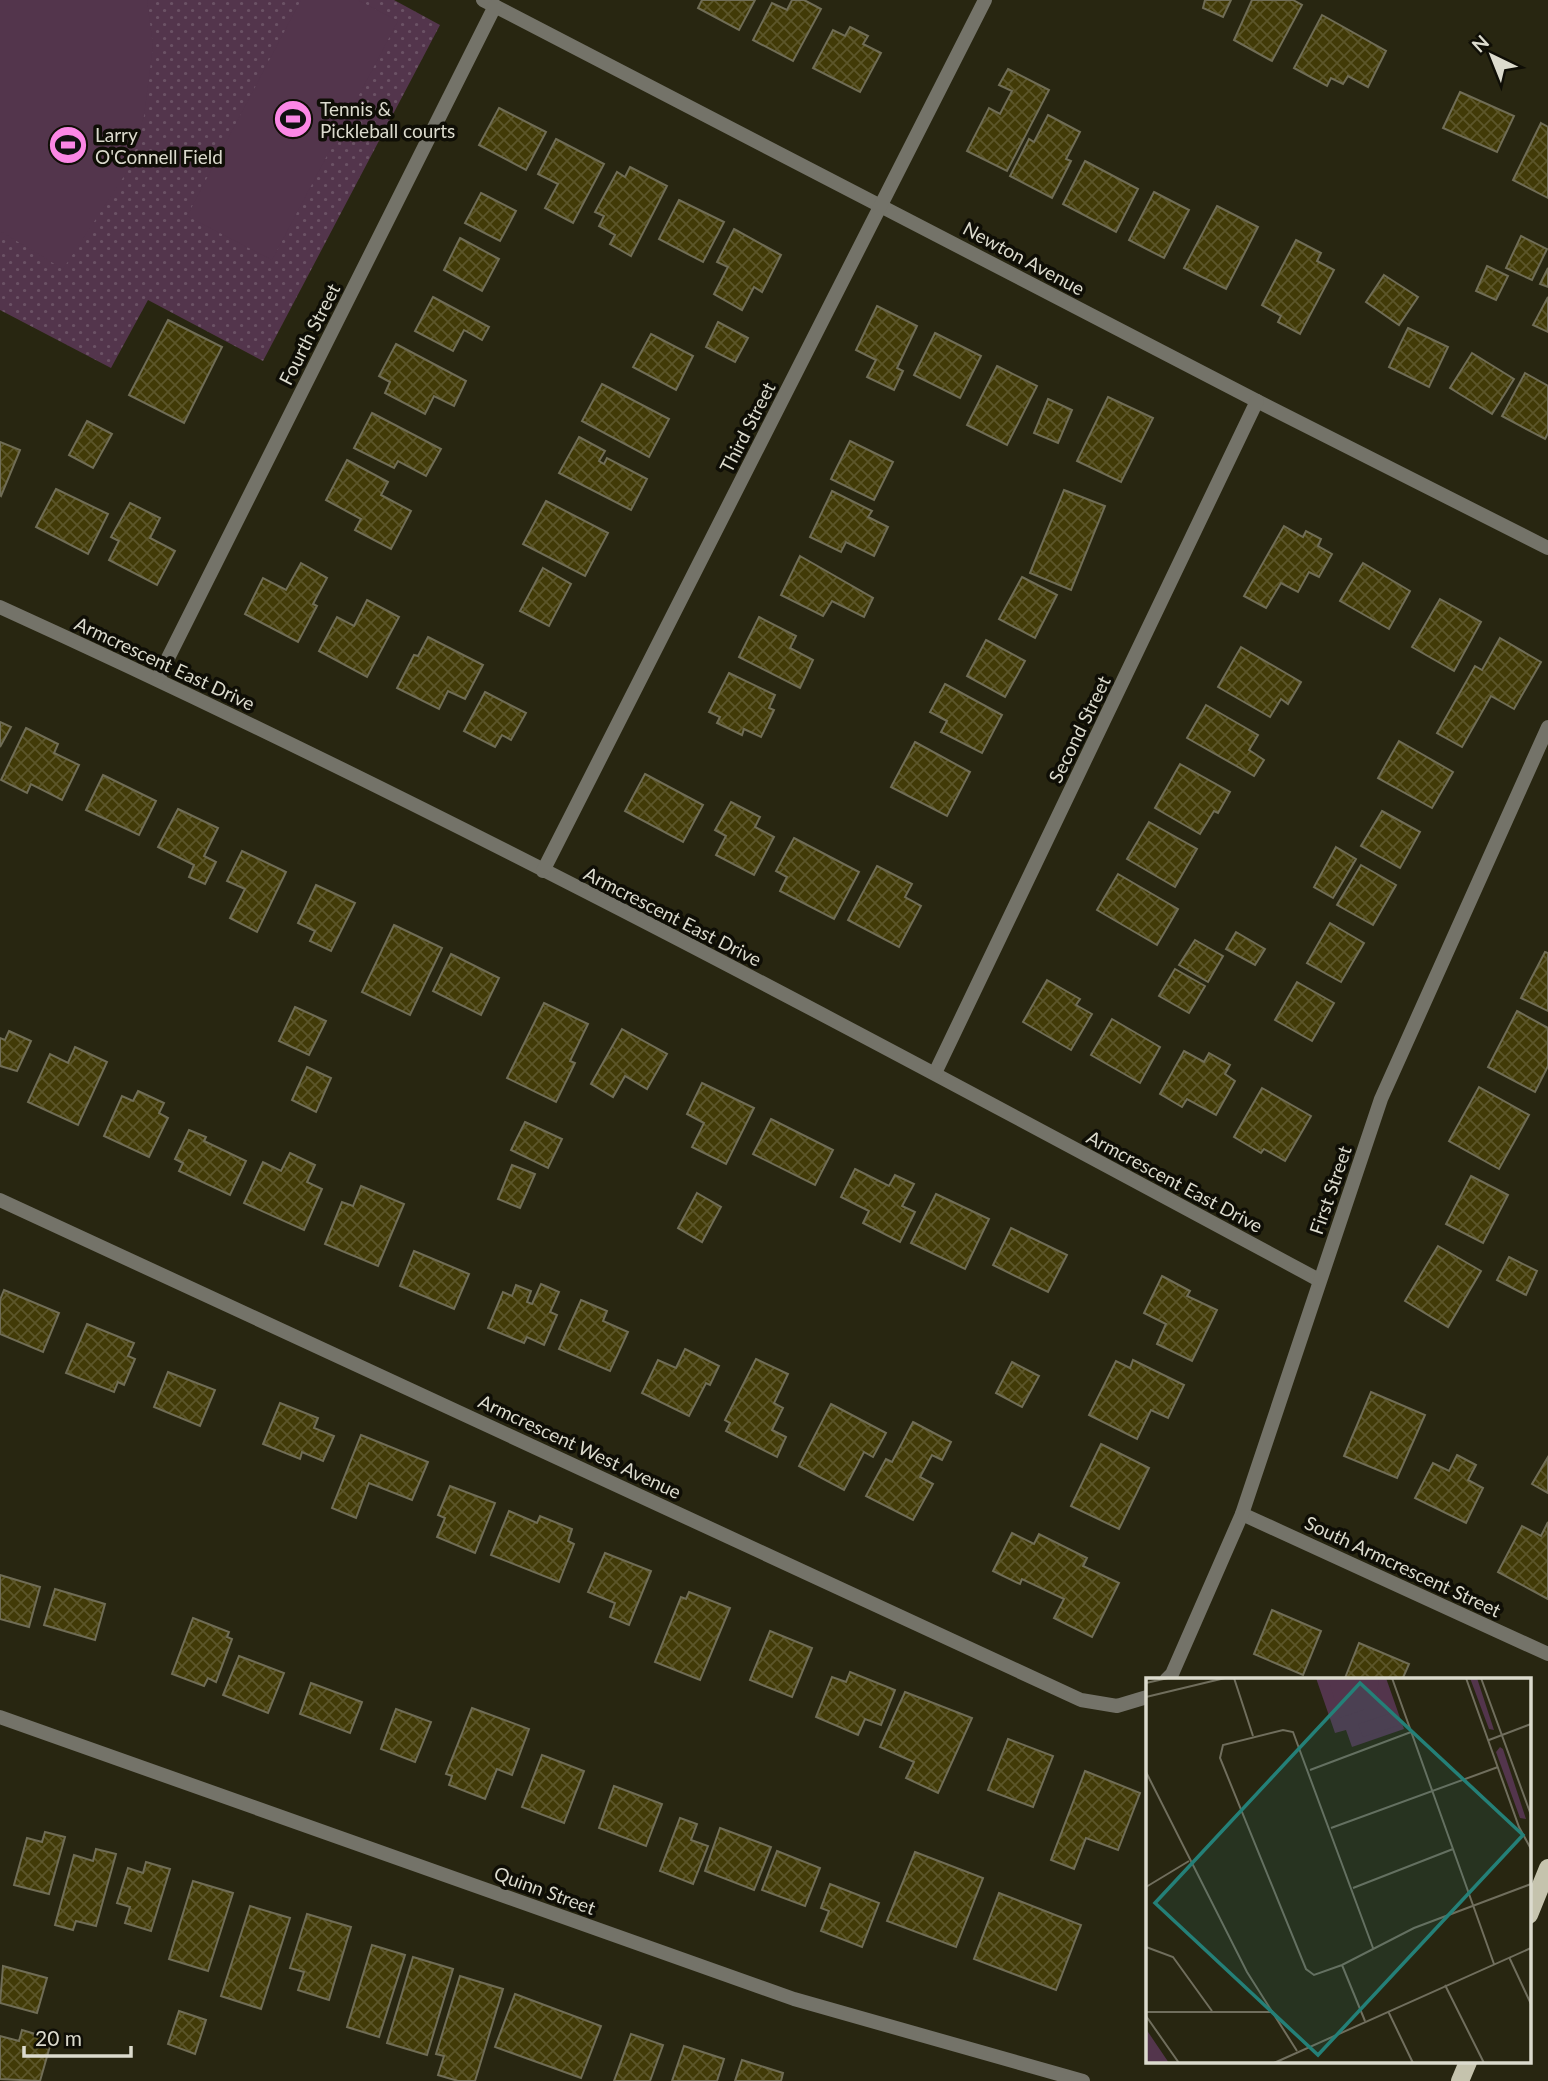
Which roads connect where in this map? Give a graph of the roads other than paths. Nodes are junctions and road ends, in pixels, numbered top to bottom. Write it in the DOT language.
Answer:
graph roads {
  1 [pos="985,0"];
  2 [pos="489,3"];
  3 [pos="881,205"];
  4 [pos="1257,401"];
  5 [pos="1548,548"];
  6 [pos="0,607"];
  7 [pos="158,678"];
  8 [pos="1548,727"];
  9 [pos="543,871"];
  10 [pos="935,1073"];
  11 [pos="0,1200"];
  12 [pos="1318,1280"];
  13 [pos="1242,1514"];
  14 [pos="1548,1654"];
  15 [pos="1169,1677"];
  16 [pos="1146,1697"];
  17 [pos="0,1717"];
  18 [pos="1548,1868"];
  19 [pos="1530,1913"];
  20 [pos="1467,2064"];
  21 [pos="1083,2081"];
  22 [pos="1460,2081"];
  1 -- 3 [label="street, Third Street"];
  2 -- 3 [label="street, Newton Avenue"];
  2 -- 7 [label="street, Fourth Street"];
  3 -- 4 [label="street, Newton Avenue"];
  3 -- 9 [label="street, Third Street"];
  4 -- 5 [label="street, Newton Avenue"];
  4 -- 10 [label="street, Second Street"];
  6 -- 7 [label="street, Armcrescent East Drive"];
  7 -- 9 [label="street, Armcrescent East Drive"];
  8 -- 12 [label="street, First Street"];
  9 -- 10 [label="street, Armcrescent East Drive"];
  10 -- 12 [label="street, Armcrescent East Drive"];
  11 -- 16 [label="street, Armcrescent West Avenue"];
  12 -- 13 [label="street, First Street"];
  13 -- 14 [label="street, South Armcrescent Street"];
  13 -- 15 [label="street, First Street"];
  17 -- 21 [label="street, Quinn Street"];
  18 -- 19 [label="main road"];
  20 -- 22 [label="main road"];
}
